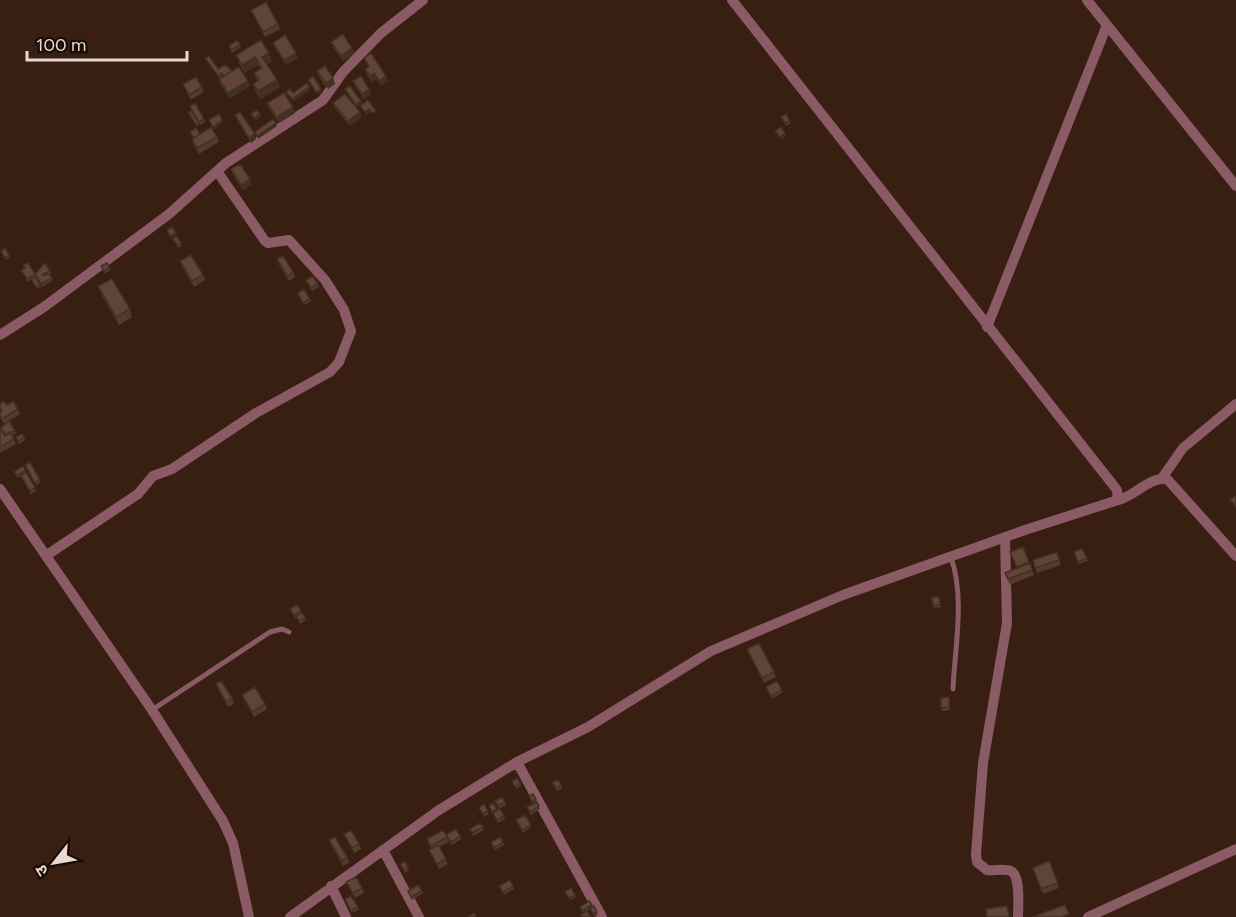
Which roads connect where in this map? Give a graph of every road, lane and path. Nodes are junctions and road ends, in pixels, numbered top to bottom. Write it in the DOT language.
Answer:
graph roads {
  1 [pos="423,0"];
  2 [pos="732,0"];
  3 [pos="1088,0"];
  4 [pos="1107,25"];
  5 [pos="217,171"];
  6 [pos="1236,186"];
  7 [pos="987,327"];
  8 [pos="0,335"];
  9 [pos="1236,404"];
  10 [pos="1162,478"];
  11 [pos="0,489"];
  12 [pos="1118,500"];
  13 [pos="1005,537"];
  14 [pos="47,555"];
  15 [pos="951,556"];
  16 [pos="1236,556"];
  17 [pos="289,632"];
  18 [pos="953,689"];
  19 [pos="152,710"];
  20 [pos="517,762"];
  21 [pos="1236,849"];
  22 [pos="383,850"];
  23 [pos="331,886"];
  24 [pos="249,917"];
  25 [pos="290,917"];
  26 [pos="346,917"];
  27 [pos="419,917"];
  28 [pos="602,917"];
  29 [pos="1018,917"];
  30 [pos="1088,917"];
  1 -- 5 [label="street"];
  2 -- 7 [label="street"];
  3 -- 4 [label="street"];
  4 -- 6 [label="street"];
  4 -- 7 [label="street"];
  5 -- 8 [label="street"];
  5 -- 14 [label="street"];
  7 -- 12 [label="street"];
  9 -- 10 [label="street"];
  10 -- 12 [label="street"];
  10 -- 16 [label="street"];
  11 -- 14 [label="street"];
  12 -- 13 [label="street"];
  13 -- 15 [label="street"];
  13 -- 29 [label="street"];
  14 -- 19 [label="street"];
  15 -- 18 [label="lane"];
  15 -- 20 [label="street"];
  17 -- 19 [label="lane"];
  19 -- 24 [label="street"];
  20 -- 22 [label="street"];
  20 -- 28 [label="street"];
  21 -- 30 [label="street"];
  22 -- 23 [label="street"];
  22 -- 27 [label="street"];
  23 -- 25 [label="street"];
  23 -- 26 [label="street"];
}
